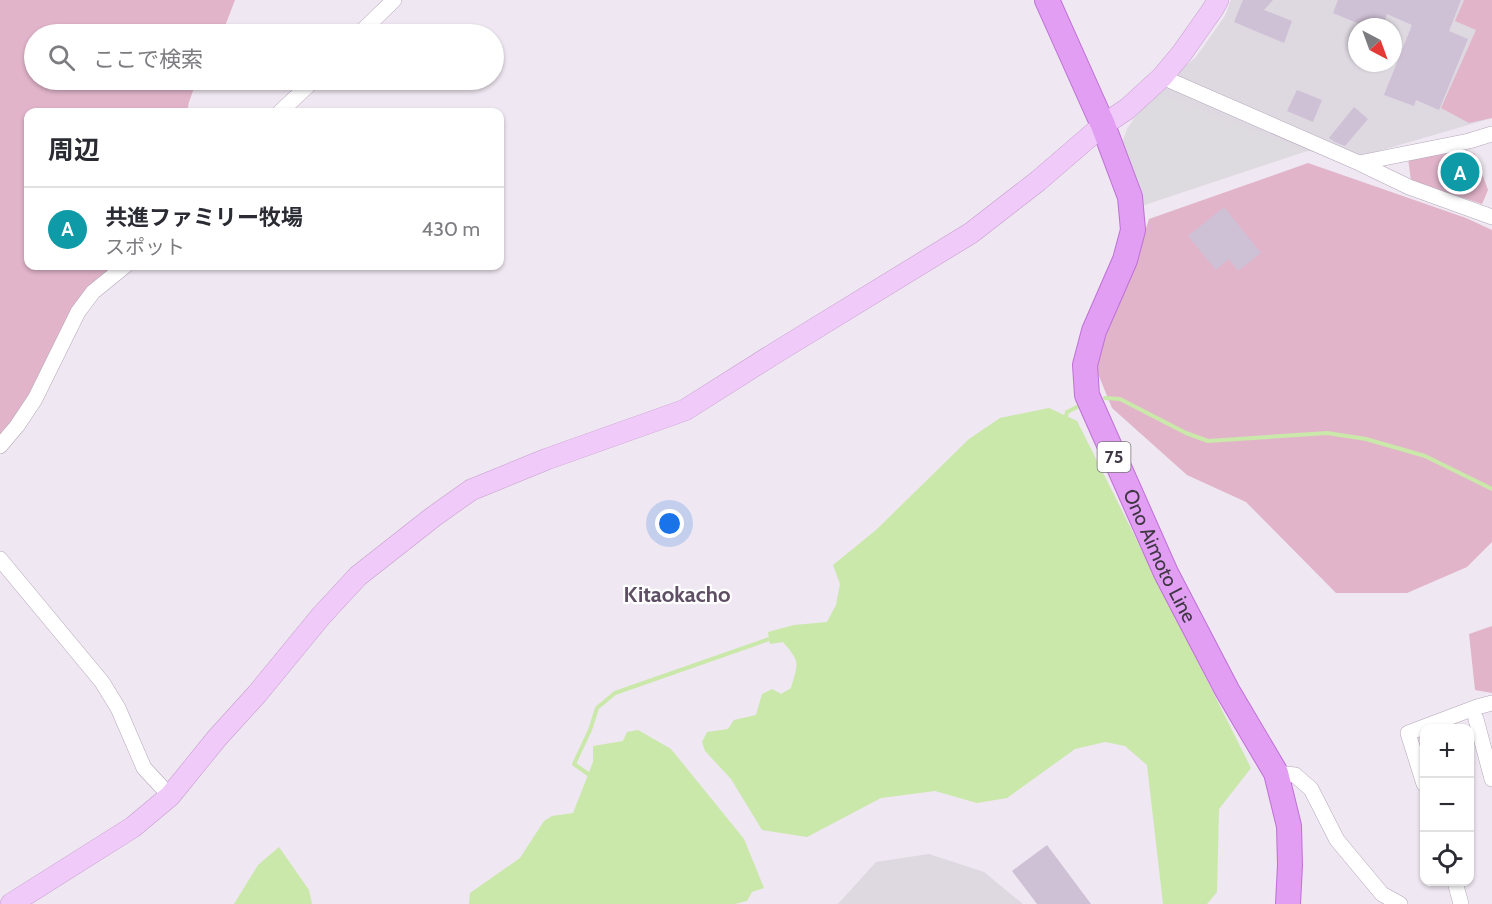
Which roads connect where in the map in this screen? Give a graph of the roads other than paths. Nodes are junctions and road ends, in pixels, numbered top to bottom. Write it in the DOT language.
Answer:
graph roads {
  1 [pos="394,0"];
  2 [pos="1047,0"];
  3 [pos="1218,0"];
  4 [pos="369,24"];
  5 [pos="1162,76"];
  6 [pos="303,90"];
  7 [pos="284,108"];
  8 [pos="1103,125"];
  9 [pos="1492,134"];
  10 [pos="1359,163"];
  11 [pos="1492,217"];
  12 [pos="119,270"];
  13 [pos="0,446"];
  14 [pos="0,559"];
  15 [pos="1492,703"];
  16 [pos="1472,714"];
  17 [pos="1492,739"];
  18 [pos="1276,773"];
  19 [pos="1423,778"];
  20 [pos="1492,779"];
  21 [pos="170,796"];
  22 [pos="1456,886"];
  23 [pos="10,904"];
  24 [pos="1288,904"];
  25 [pos="1400,904"];
  26 [pos="1461,904"];
  1 -- 4 [label="street"];
  2 -- 8 [label="main road, Ono Aimoto Line / 75"];
  3 -- 5 [label="street"];
  5 -- 8 [label="street"];
  5 -- 10 [label="street"];
  6 -- 7 [label="street"];
  8 -- 18 [label="main road, Ono Aimoto Line / 75"];
  8 -- 21 [label="street"];
  9 -- 10 [label="street"];
  10 -- 11 [label="street"];
  12 -- 13 [label="street"];
  14 -- 21 [label="street"];
  15 -- 16 [label="street"];
  16 -- 17 [label="street"];
  16 -- 19 [label="street"];
  16 -- 20 [label="street"];
  18 -- 24 [label="main road, Ono Aimoto Line / 75"];
  18 -- 25 [label="street"];
  21 -- 23 [label="street"];
  22 -- 26 [label="street"];
}
